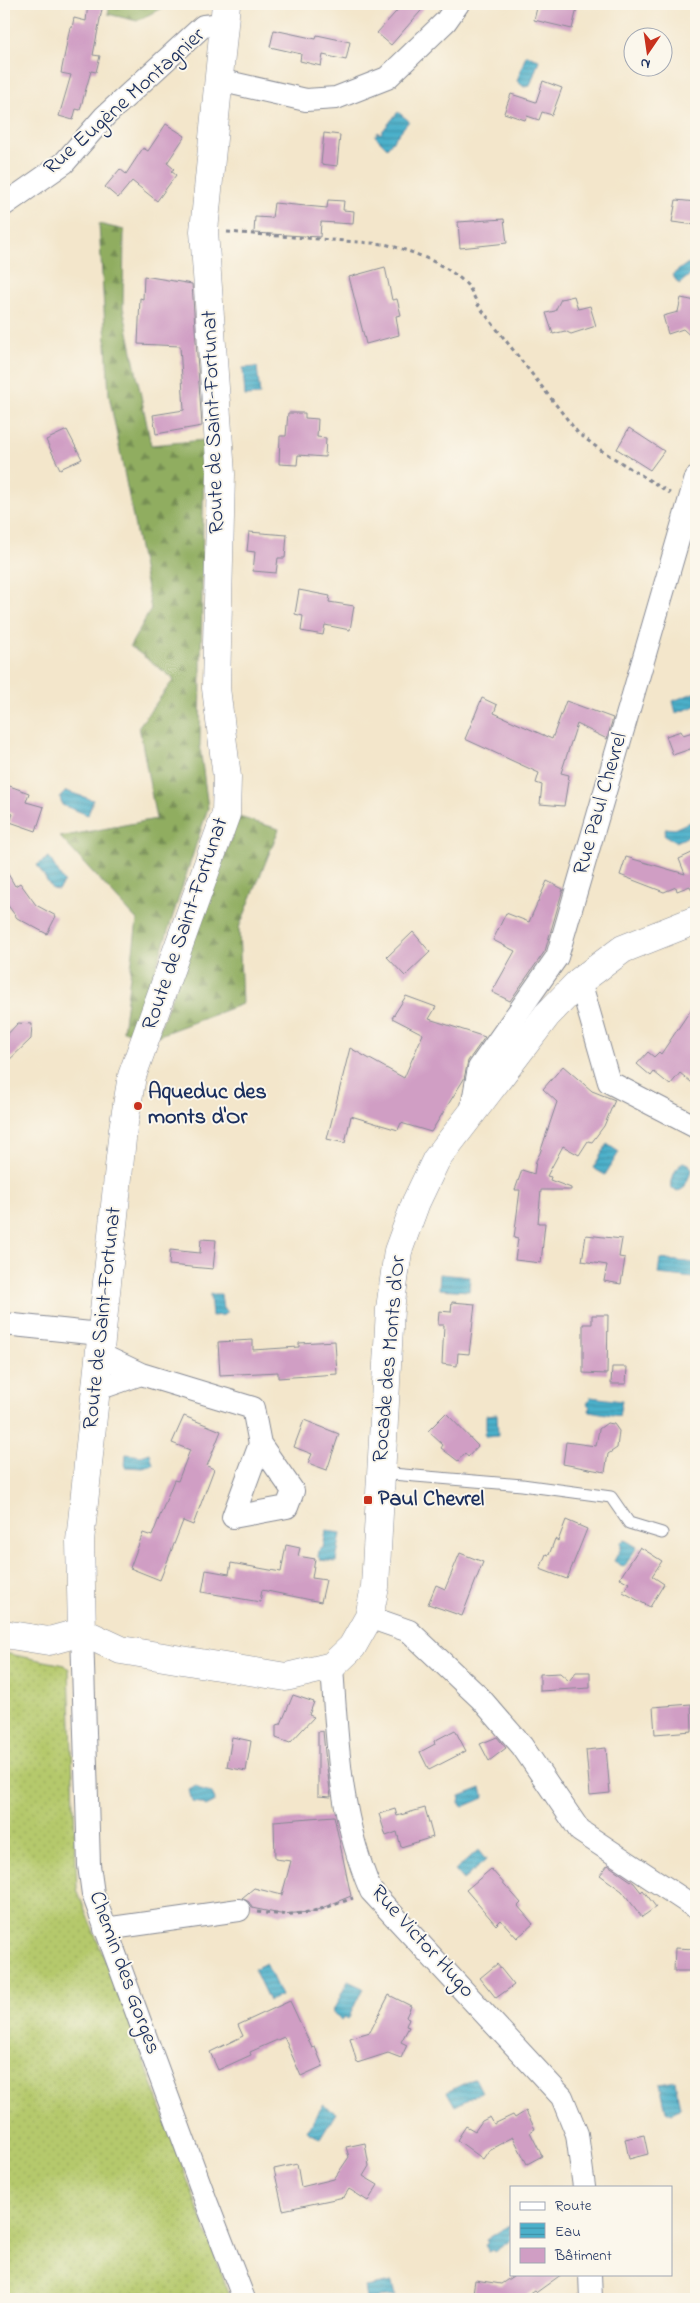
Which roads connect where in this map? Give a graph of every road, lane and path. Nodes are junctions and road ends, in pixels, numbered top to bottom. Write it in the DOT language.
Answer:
graph roads {
  1 [pos="458,4"];
  2 [pos="225,14"];
  3 [pos="219,80"];
  4 [pos="4,205"];
  5 [pos="204,231"];
  6 [pos="696,478"];
  7 [pos="689,504"];
  8 [pos="696,920"];
  9 [pos="580,980"];
  10 [pos="471,1113"];
  11 [pos="696,1127"];
  12 [pos="4,1324"];
  13 [pos="100,1344"];
  14 [pos="140,1374"];
  15 [pos="95,1390"];
  16 [pos="260,1444"];
  17 [pos="380,1473"];
  18 [pos="662,1533"];
  19 [pos="369,1617"];
  20 [pos="82,1632"];
  21 [pos="4,1634"];
  22 [pos="332,1666"];
  23 [pos="371,1891"];
  24 [pos="696,1908"];
  25 [pos="239,1910"];
  26 [pos="105,1929"];
  27 [pos="584,2186"];
  28 [pos="590,2276"];
  29 [pos="244,2299"];
  30 [pos="591,2299"];
  1 -- 3 [label="street"];
  2 -- 3 [label="street, Route de Saint-Fortunat"];
  2 -- 4 [label="street, Rue Eugène Montagnier"];
  3 -- 5 [label="street, Route de Saint-Fortunat"];
  5 -- 7 [label="path"];
  5 -- 13 [label="street, Route de Saint-Fortunat"];
  6 -- 7 [label="street, Rue Paul Chevrel"];
  7 -- 10 [label="street, Rue Paul Chevrel"];
  8 -- 9 [label="street, Rocade des Monts d'Or"];
  9 -- 10 [label="street, Rocade des Monts d'Or"];
  9 -- 11 [label="street"];
  10 -- 17 [label="street, Rocade des Monts d'Or"];
  12 -- 13 [label="street"];
  13 -- 14 [label="street"];
  13 -- 15 [label="street, Route de Saint-Fortunat"];
  14 -- 15 [label="street"];
  14 -- 16 [label="street"];
  15 -- 20 [label="street, Route de Saint-Fortunat"];
  17 -- 18 [label="lane"];
  17 -- 19 [label="street, Rocade des Monts d'Or"];
  19 -- 22 [label="street, Rocade des Monts d'Or"];
  19 -- 24 [label="street"];
  20 -- 21 [label="street"];
  20 -- 22 [label="street"];
  20 -- 26 [label="street, Chemin des Gorges"];
  22 -- 23 [label="street, Rue Victor Hugo"];
  23 -- 25 [label="path"];
  23 -- 27 [label="street, Rue Victor Hugo"];
  25 -- 26 [label="street"];
  26 -- 29 [label="street, Chemin des Gorges"];
  28 -- 30 [label="street"];
}
